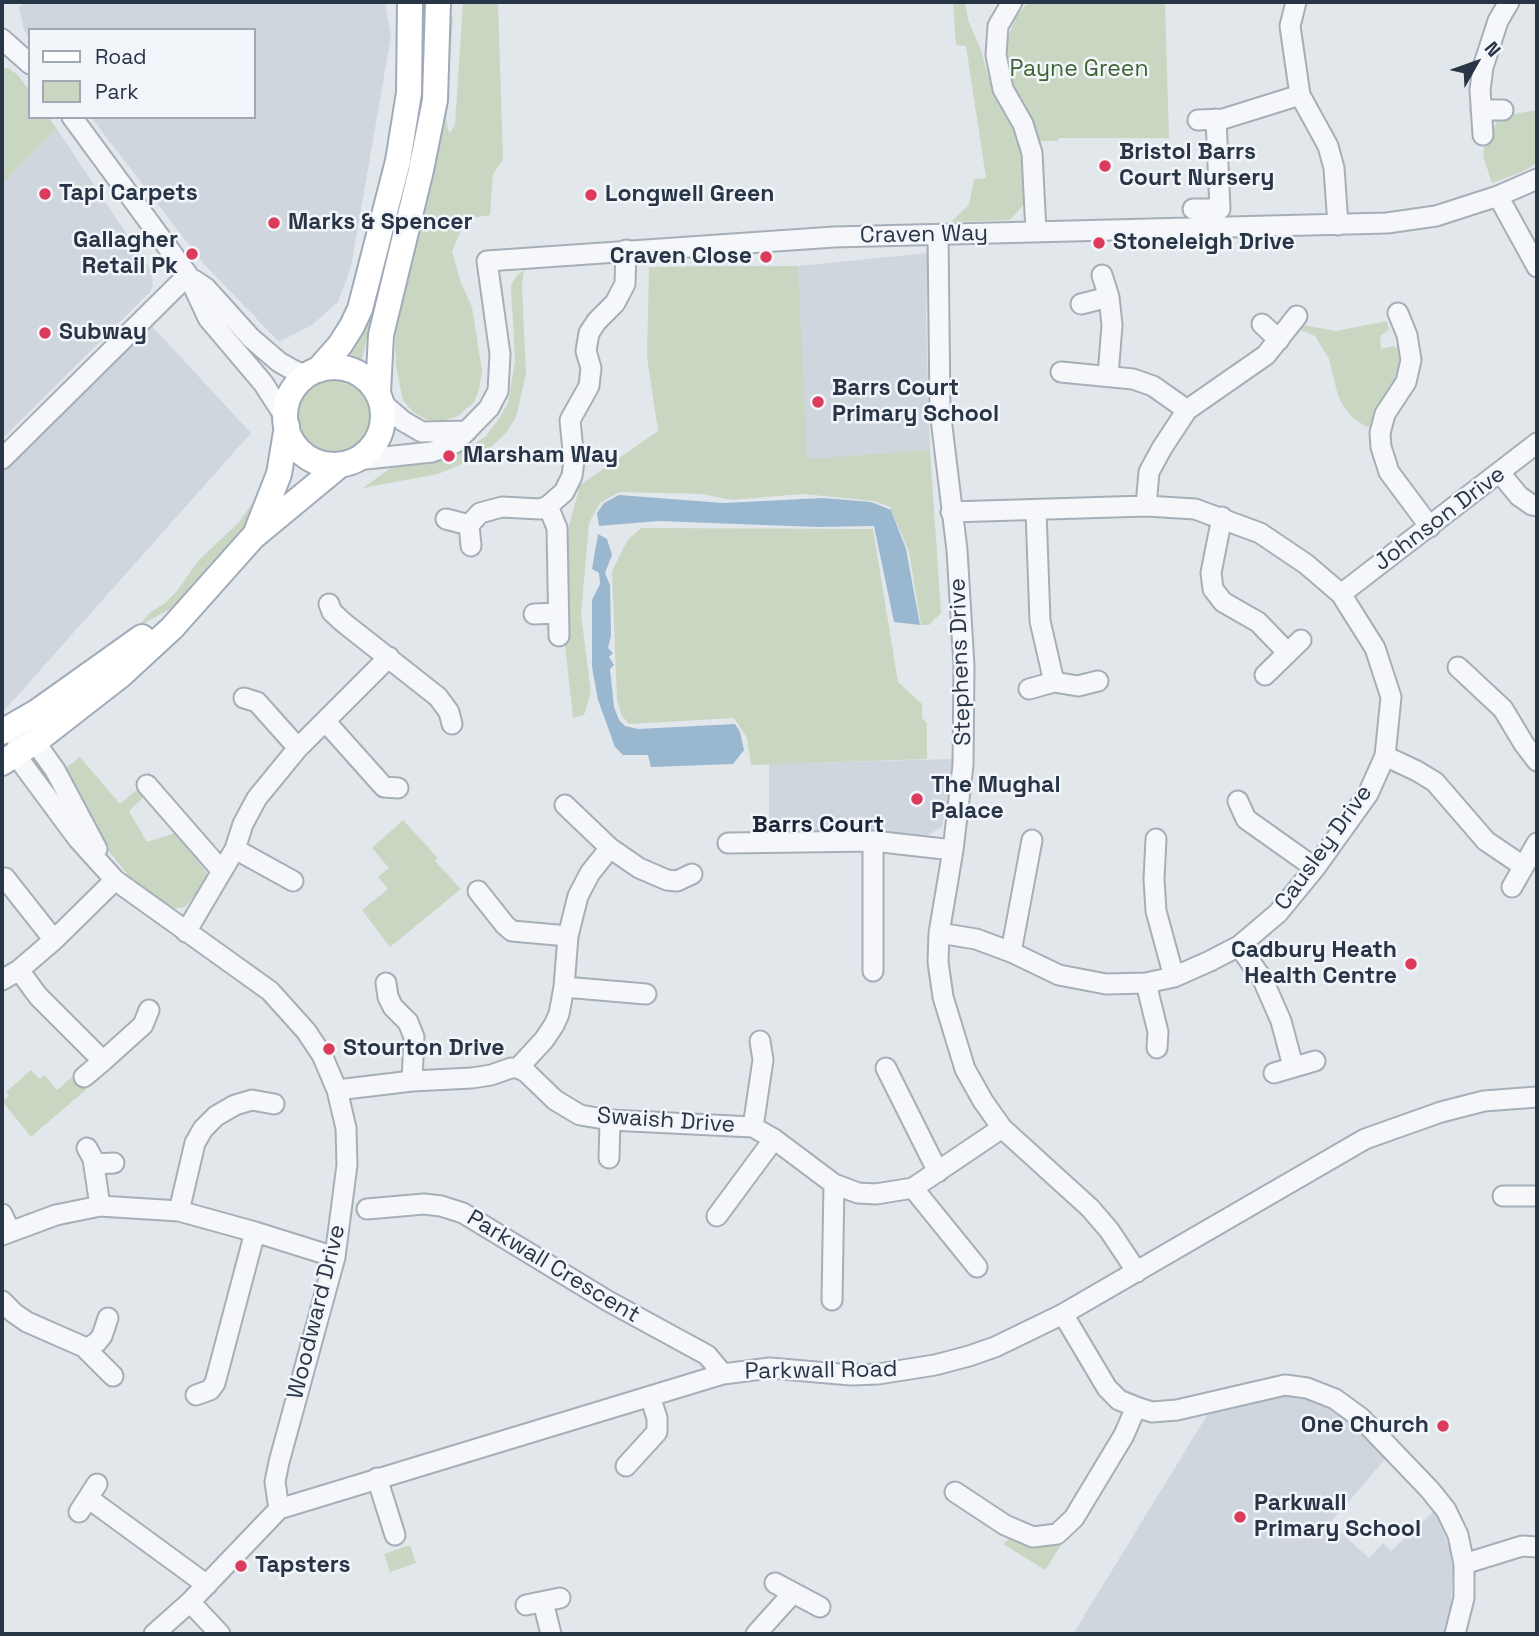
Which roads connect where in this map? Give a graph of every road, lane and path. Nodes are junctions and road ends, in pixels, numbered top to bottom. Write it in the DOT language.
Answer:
graph roads {
  1 [pos="411,2"];
  2 [pos="438,2"];
  3 [pos="1013,2"];
  4 [pos="1296,2"];
  5 [pos="1509,2"];
  6 [pos="2,39"];
  7 [pos="28,62"];
  8 [pos="1300,95"];
  9 [pos="1481,110"];
  10 [pos="1503,110"];
  11 [pos="73,119"];
  12 [pos="1483,135"];
  13 [pos="1537,178"];
  14 [pos="1498,196"];
  15 [pos="1193,209"];
  16 [pos="1338,225"];
  17 [pos="1036,232"];
  18 [pos="938,235"];
  19 [pos="626,250"];
  20 [pos="1537,267"];
  21 [pos="188,275"];
  22 [pos="1102,275"];
  23 [pos="1110,297"];
  24 [pos="1081,304"];
  25 [pos="1398,313"];
  26 [pos="1297,316"];
  27 [pos="1262,324"];
  28 [pos="1279,340"];
  29 [pos="1061,372"];
  30 [pos="312,373"];
  31 [pos="1108,376"];
  32 [pos="380,397"];
  33 [pos="1187,411"];
  34 [pos="286,422"];
  35 [pos="467,431"];
  36 [pos="1537,443"];
  37 [pos="2,459"];
  38 [pos="348,462"];
  39 [pos="1500,473"];
  40 [pos="548,506"];
  41 [pos="1146,506"];
  42 [pos="1537,506"];
  43 [pos="1035,511"];
  44 [pos="951,512"];
  45 [pos="1222,517"];
  46 [pos="446,519"];
  47 [pos="469,526"];
  48 [pos="1430,527"];
  49 [pos="253,537"];
  50 [pos="471,546"];
  51 [pos="207,588"];
  52 [pos="1342,593"];
  53 [pos="329,604"];
  54 [pos="558,613"];
  55 [pos="534,614"];
  56 [pos="559,636"];
  57 [pos="389,657"];
  58 [pos="1458,667"];
  59 [pos="1265,675"];
  60 [pos="1098,681"];
  61 [pos="1054,682"];
  62 [pos="1029,690"];
  63 [pos="244,698"];
  64 [pos="325,721"];
  65 [pos="452,723"];
  66 [pos="12,747"];
  67 [pos="298,748"];
  68 [pos="1385,756"];
  69 [pos="1537,761"];
  70 [pos="147,785"];
  71 [pos="398,788"];
  72 [pos="1238,801"];
  73 [pos="565,805"];
  74 [pos="1156,839"];
  75 [pos="1032,840"];
  76 [pos="873,841"];
  77 [pos="728,843"];
  78 [pos="1537,843"];
  79 [pos="610,848"];
  80 [pos="235,849"];
  81 [pos="953,850"];
  82 [pos="1523,866"];
  83 [pos="1315,868"];
  84 [pos="221,870"];
  85 [pos="692,874"];
  86 [pos="5,878"];
  87 [pos="115,880"];
  88 [pos="293,881"];
  89 [pos="1512,887"];
  90 [pos="478,891"];
  91 [pos="186,932"];
  92 [pos="939,933"];
  93 [pos="568,936"];
  94 [pos="54,940"];
  95 [pos="1239,946"];
  96 [pos="1011,952"];
  97 [pos="19,970"];
  98 [pos="873,971"];
  99 [pos="1174,977"];
  100 [pos="2,980"];
  101 [pos="386,983"];
  102 [pos="1146,983"];
  103 [pos="564,987"];
  104 [pos="646,994"];
  105 [pos="149,1010"];
  106 [pos="760,1041"];
  107 [pos="1157,1048"];
  108 [pos="103,1061"];
  109 [pos="1315,1061"];
  110 [pos="518,1068"];
  111 [pos="886,1068"];
  112 [pos="85,1077"];
  113 [pos="412,1081"];
  114 [pos="337,1090"];
  115 [pos="1537,1097"];
  116 [pos="274,1104"];
  117 [pos="610,1120"];
  118 [pos="753,1127"];
  119 [pos="1002,1128"];
  120 [pos="774,1139"];
  121 [pos="609,1158"];
  122 [pos="114,1163"];
  123 [pos="938,1172"];
  124 [pos="834,1184"];
  125 [pos="913,1188"];
  126 [pos="1503,1196"];
  127 [pos="1537,1196"];
  128 [pos="100,1206"];
  129 [pos="367,1209"];
  130 [pos="178,1211"];
  131 [pos="717,1216"];
  132 [pos="4,1226"];
  133 [pos="255,1232"];
  134 [pos="335,1257"];
  135 [pos="977,1267"];
  136 [pos="1137,1272"];
  137 [pos="832,1300"];
  138 [pos="2,1301"];
  139 [pos="1063,1314"];
  140 [pos="108,1318"];
  141 [pos="85,1347"];
  142 [pos="723,1374"];
  143 [pos="113,1376"];
  144 [pos="196,1395"];
  145 [pos="650,1396"];
  146 [pos="1136,1407"];
  147 [pos="626,1466"];
  148 [pos="376,1478"];
  149 [pos="955,1492"];
  150 [pos="88,1498"];
  151 [pos="279,1509"];
  152 [pos="395,1535"];
  153 [pos="1537,1547"];
  154 [pos="1464,1564"];
  155 [pos="775,1583"];
  156 [pos="206,1584"];
  157 [pos="792,1594"];
  158 [pos="543,1601"];
  159 [pos="190,1602"];
  160 [pos="820,1607"];
  161 [pos="154,1634"];
  162 [pos="220,1634"];
  163 [pos="551,1634"];
  164 [pos="756,1634"];
  165 [pos="1455,1634"];
  1 -- 30 [label="main road"];
  2 -- 32 [label="main road"];
  3 -- 17 [label="street"];
  4 -- 8 [label="street"];
  5 -- 9 [label="street"];
  6 -- 7 [label="street"];
  8 -- 15 [label="street"];
  8 -- 16 [label="street"];
  9 -- 10 [label="street"];
  9 -- 12 [label="street"];
  11 -- 21 [label="street"];
  13 -- 14 [label="street, Craven Way"];
  14 -- 16 [label="street, Craven Way"];
  14 -- 20 [label="street"];
  16 -- 17 [label="street, Craven Way"];
  17 -- 18 [label="street, Craven Way"];
  18 -- 19 [label="street, Craven Way"];
  18 -- 44 [label="street, Stephens Drive"];
  19 -- 35 [label="street, Craven Way"];
  19 -- 40 [label="street"];
  21 -- 30 [label="street"];
  21 -- 34 [label="street"];
  21 -- 37 [label="street"];
  22 -- 23 [label="street"];
  23 -- 24 [label="street"];
  23 -- 31 [label="street"];
  25 -- 48 [label="street"];
  26 -- 28 [label="street"];
  27 -- 28 [label="street"];
  28 -- 33 [label="street"];
  29 -- 31 [label="street"];
  30 -- 32 [label="main road"];
  30 -- 34 [label="main road"];
  31 -- 33 [label="street"];
  32 -- 35 [label="street"];
  32 -- 38 [label="main road"];
  33 -- 41 [label="street"];
  34 -- 38 [label="main road"];
  34 -- 49 [label="main road"];
  35 -- 38 [label="street, Craven Way"];
  36 -- 39 [label="street, Johnson Drive"];
  38 -- 49 [label="main road"];
  39 -- 42 [label="street"];
  39 -- 48 [label="street, Johnson Drive"];
  40 -- 47 [label="street"];
  40 -- 54 [label="street"];
  41 -- 43 [label="street, Causley Drive"];
  41 -- 45 [label="street, Causley Drive"];
  43 -- 44 [label="street, Causley Drive"];
  43 -- 61 [label="street"];
  44 -- 81 [label="street, Stephens Drive"];
  45 -- 52 [label="street, Causley Drive"];
  45 -- 59 [label="street"];
  46 -- 47 [label="street"];
  47 -- 50 [label="street"];
  48 -- 52 [label="street, Johnson Drive"];
  49 -- 51 [label="main road"];
  51 -- 66 [label="main road"];
  51 -- 66 [label="main road"];
  52 -- 68 [label="street, Causley Drive"];
  53 -- 57 [label="street"];
  54 -- 55 [label="street"];
  54 -- 56 [label="street"];
  57 -- 64 [label="street"];
  57 -- 65 [label="street"];
  58 -- 69 [label="street"];
  60 -- 61 [label="street"];
  61 -- 62 [label="street"];
  63 -- 67 [label="street"];
  64 -- 67 [label="street"];
  64 -- 71 [label="street"];
  66 -- 87 [label="street, Woodward Drive"];
  67 -- 80 [label="street"];
  68 -- 82 [label="street"];
  68 -- 83 [label="street, Causley Drive"];
  70 -- 84 [label="street"];
  72 -- 83 [label="street"];
  73 -- 79 [label="street"];
  74 -- 99 [label="street"];
  75 -- 96 [label="street"];
  76 -- 77 [label="street"];
  76 -- 81 [label="street"];
  76 -- 98 [label="street"];
  78 -- 82 [label="street"];
  79 -- 85 [label="street"];
  79 -- 93 [label="street"];
  80 -- 84 [label="street"];
  80 -- 88 [label="street"];
  81 -- 92 [label="street, Stephens Drive"];
  82 -- 89 [label="street"];
  83 -- 95 [label="street, Causley Drive"];
  84 -- 91 [label="street"];
  86 -- 94 [label="street"];
  87 -- 91 [label="street, Woodward Drive"];
  87 -- 94 [label="street"];
  90 -- 93 [label="street"];
  91 -- 114 [label="street, Woodward Drive"];
  92 -- 96 [label="street, Causley Drive"];
  92 -- 119 [label="street, Stephens Drive"];
  93 -- 103 [label="street"];
  94 -- 97 [label="street"];
  95 -- 99 [label="street, Causley Drive"];
  95 -- 109 [label="street"];
  96 -- 102 [label="street, Causley Drive"];
  97 -- 100 [label="street"];
  97 -- 108 [label="street"];
  99 -- 102 [label="street, Causley Drive"];
  101 -- 113 [label="street"];
  102 -- 107 [label="street"];
  103 -- 104 [label="street"];
  103 -- 110 [label="street"];
  105 -- 108 [label="street"];
  106 -- 118 [label="street"];
  108 -- 112 [label="street"];
  110 -- 113 [label="street"];
  110 -- 117 [label="street, Swaish Drive"];
  111 -- 123 [label="street"];
  113 -- 114 [label="street"];
  114 -- 134 [label="street, Woodward Drive"];
  115 -- 136 [label="street, Parkwall Road"];
  116 -- 130 [label="street"];
  117 -- 118 [label="street, Swaish Drive"];
  117 -- 121 [label="street"];
  118 -- 120 [label="street, Swaish Drive"];
  119 -- 123 [label="street, Swaish Drive"];
  119 -- 136 [label="street, Stephens Drive"];
  120 -- 124 [label="street, Swaish Drive"];
  120 -- 131 [label="street"];
  122 -- 128 [label="street"];
  123 -- 125 [label="street, Swaish Drive"];
  124 -- 125 [label="street, Swaish Drive"];
  124 -- 137 [label="street"];
  125 -- 135 [label="street"];
  126 -- 127 [label="street"];
  128 -- 130 [label="street"];
  128 -- 132 [label="street"];
  129 -- 142 [label="street, Parkwall Crescent"];
  130 -- 133 [label="street"];
  133 -- 134 [label="street"];
  133 -- 144 [label="street"];
  134 -- 151 [label="street, Woodward Drive"];
  136 -- 139 [label="street, Parkwall Road"];
  138 -- 141 [label="street"];
  139 -- 142 [label="street, Parkwall Road"];
  139 -- 146 [label="street"];
  140 -- 141 [label="street"];
  141 -- 143 [label="street"];
  142 -- 145 [label="street, Parkwall Road"];
  145 -- 147 [label="street"];
  145 -- 148 [label="street, Parkwall Road"];
  146 -- 149 [label="street"];
  146 -- 154 [label="street"];
  148 -- 151 [label="street, Parkwall Road"];
  148 -- 152 [label="street"];
  150 -- 156 [label="street"];
  151 -- 156 [label="street, Parkwall Road"];
  153 -- 154 [label="street"];
  154 -- 165 [label="street"];
  155 -- 157 [label="street"];
  156 -- 159 [label="street, Parkwall Road"];
  157 -- 160 [label="street"];
  157 -- 164 [label="street"];
  158 -- 163 [label="street"];
  159 -- 161 [label="street, Parkwall Road"];
  159 -- 162 [label="street"];
}
